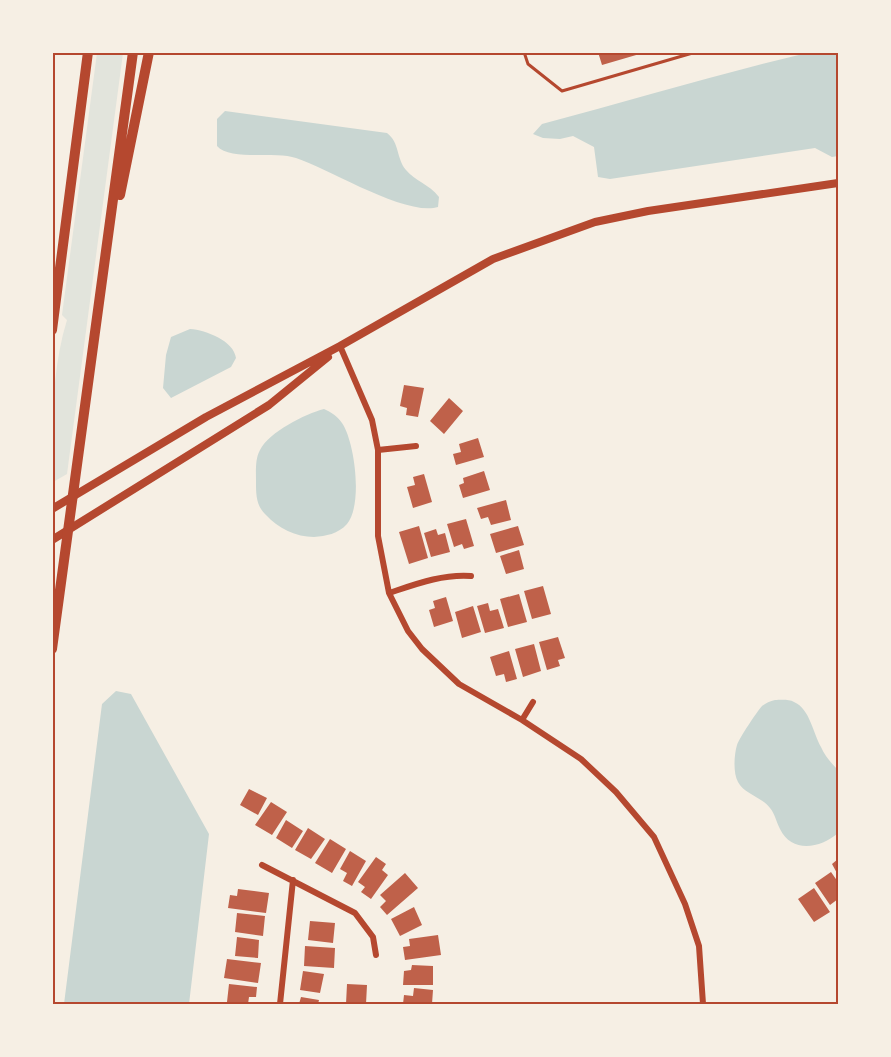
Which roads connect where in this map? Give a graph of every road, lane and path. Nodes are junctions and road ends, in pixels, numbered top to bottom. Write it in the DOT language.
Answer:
graph roads {
  1 [pos="88,52"];
  2 [pos="133,52"];
  3 [pos="149,52"];
  4 [pos="524,52"];
  5 [pos="696,52"];
  6 [pos="838,183"];
  7 [pos="100,296"];
  8 [pos="52,330"];
  9 [pos="340,346"];
  10 [pos="416,446"];
  11 [pos="378,450"];
  12 [pos="52,509"];
  13 [pos="52,540"];
  14 [pos="471,576"];
  15 [pos="388,592"];
  16 [pos="52,649"];
  17 [pos="532,702"];
  18 [pos="522,720"];
  19 [pos="262,865"];
  20 [pos="294,880"];
  21 [pos="376,955"];
  22 [pos="280,1005"];
  23 [pos="703,1005"];
  1 -- 8 [label="highway"];
  2 -- 7 [label="highway"];
  3 -- 7 [label="highway"];
  4 -- 5 [label="lane"];
  6 -- 9 [label="street"];
  7 -- 16 [label="highway"];
  9 -- 11 [label="street"];
  9 -- 12 [label="street"];
  9 -- 13 [label="street"];
  10 -- 11 [label="street"];
  11 -- 15 [label="street"];
  14 -- 15 [label="street"];
  15 -- 18 [label="street"];
  17 -- 18 [label="street"];
  18 -- 23 [label="street"];
  19 -- 20 [label="street"];
  20 -- 21 [label="street"];
  20 -- 22 [label="street"];
}
